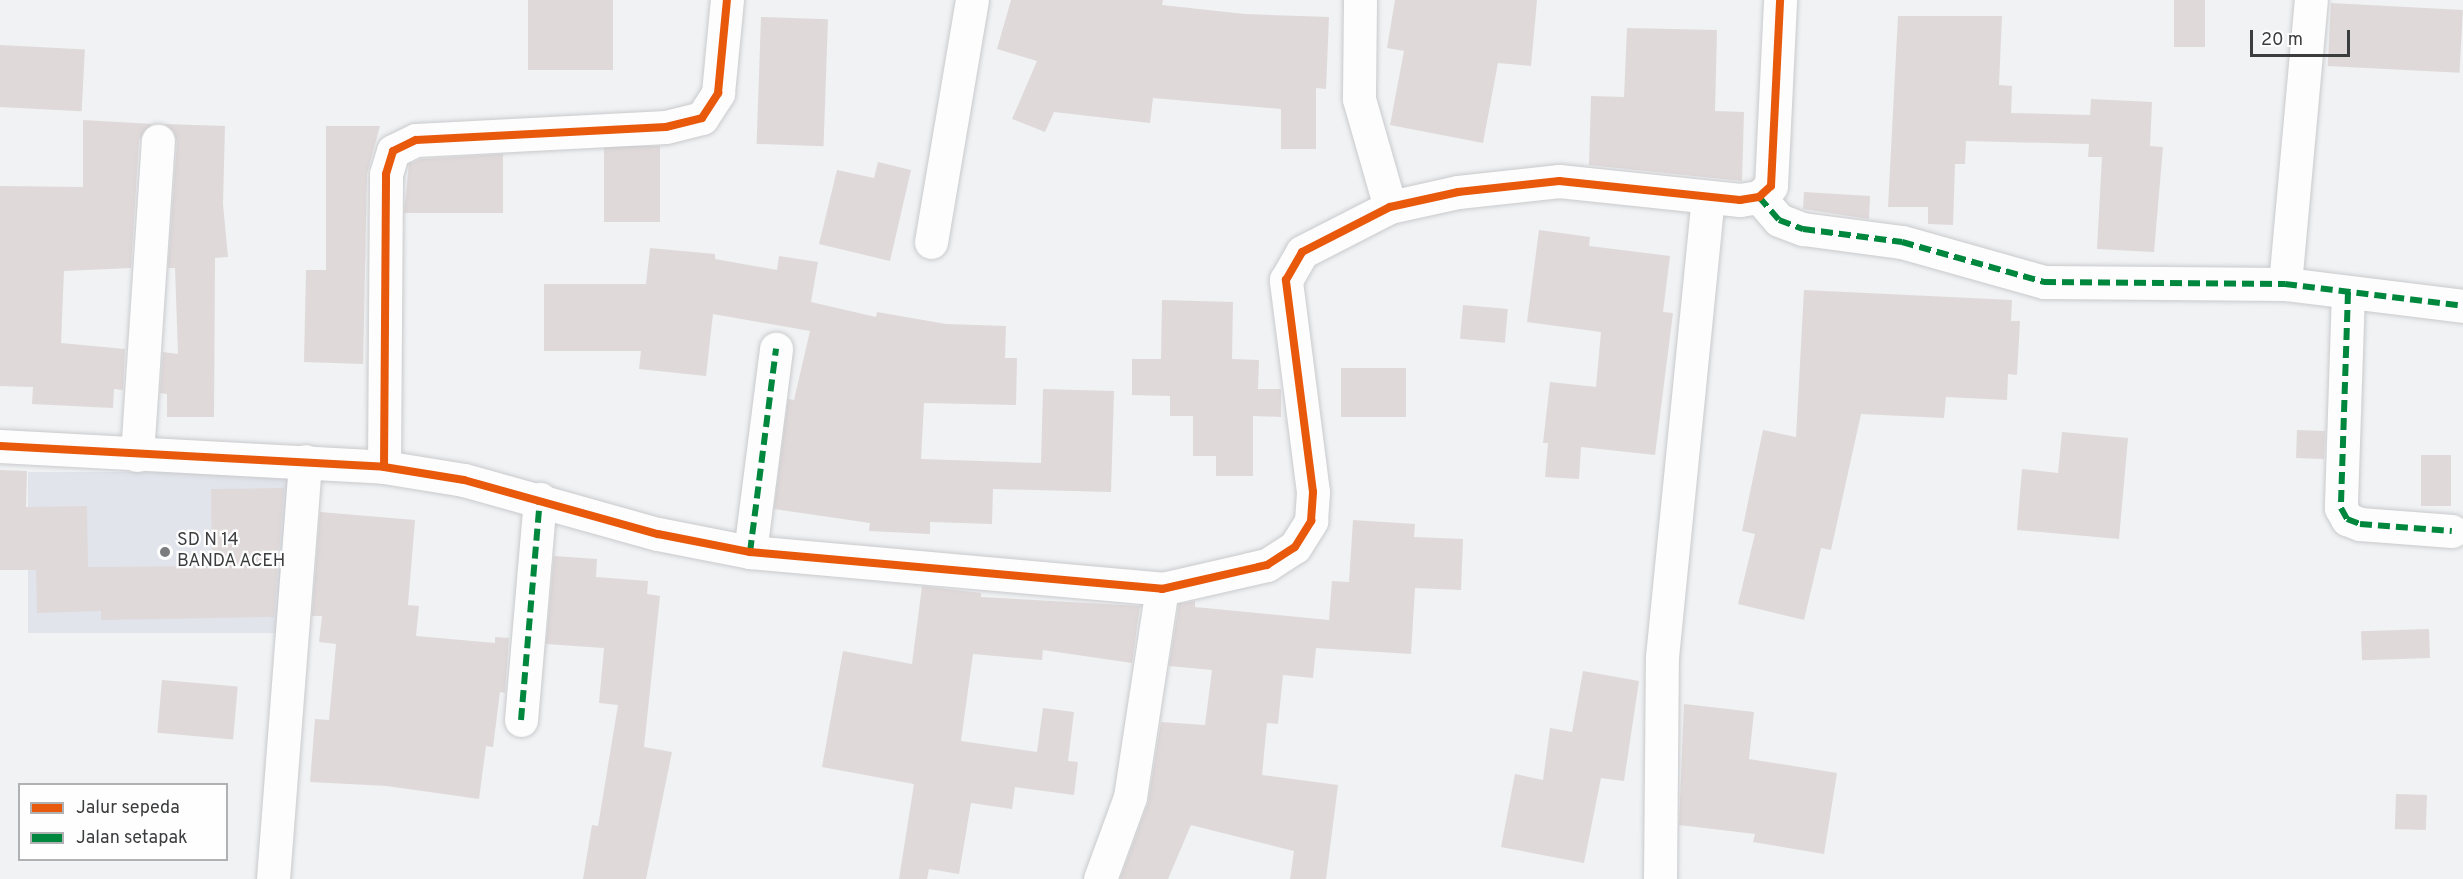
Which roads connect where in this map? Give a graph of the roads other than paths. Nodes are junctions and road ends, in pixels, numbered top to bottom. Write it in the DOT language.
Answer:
graph roads {
  1 [pos="727,0"];
  2 [pos="972,0"];
  3 [pos="1360,0"];
  4 [pos="1780,0"];
  5 [pos="2311,0"];
  6 [pos="158,141"];
  7 [pos="1708,197"];
  8 [pos="1760,197"];
  9 [pos="1390,207"];
  10 [pos="931,242"];
  11 [pos="2285,284"];
  12 [pos="2348,292"];
  13 [pos="2463,306"];
  14 [pos="776,349"];
  15 [pos="0,447"];
  16 [pos="137,455"];
  17 [pos="305,461"];
  18 [pos="384,467"];
  19 [pos="540,499"];
  20 [pos="2452,531"];
  21 [pos="750,552"];
  22 [pos="1162,589"];
  23 [pos="521,720"];
  24 [pos="273,879"];
  25 [pos="1100,879"];
  26 [pos="1660,879"];
  1 -- 18 [label="street"];
  2 -- 10 [label="street"];
  3 -- 9 [label="street"];
  4 -- 8 [label="street"];
  5 -- 11 [label="street"];
  6 -- 16 [label="street"];
  7 -- 8 [label="street"];
  7 -- 9 [label="street"];
  7 -- 26 [label="street"];
  8 -- 11 [label="street"];
  9 -- 22 [label="street"];
  11 -- 12 [label="street"];
  12 -- 13 [label="street"];
  12 -- 20 [label="street"];
  14 -- 21 [label="street"];
  15 -- 16 [label="street"];
  16 -- 17 [label="street"];
  17 -- 18 [label="street"];
  17 -- 24 [label="street"];
  18 -- 19 [label="street"];
  19 -- 21 [label="street"];
  19 -- 23 [label="street"];
  21 -- 22 [label="street"];
  22 -- 25 [label="street"];
}
